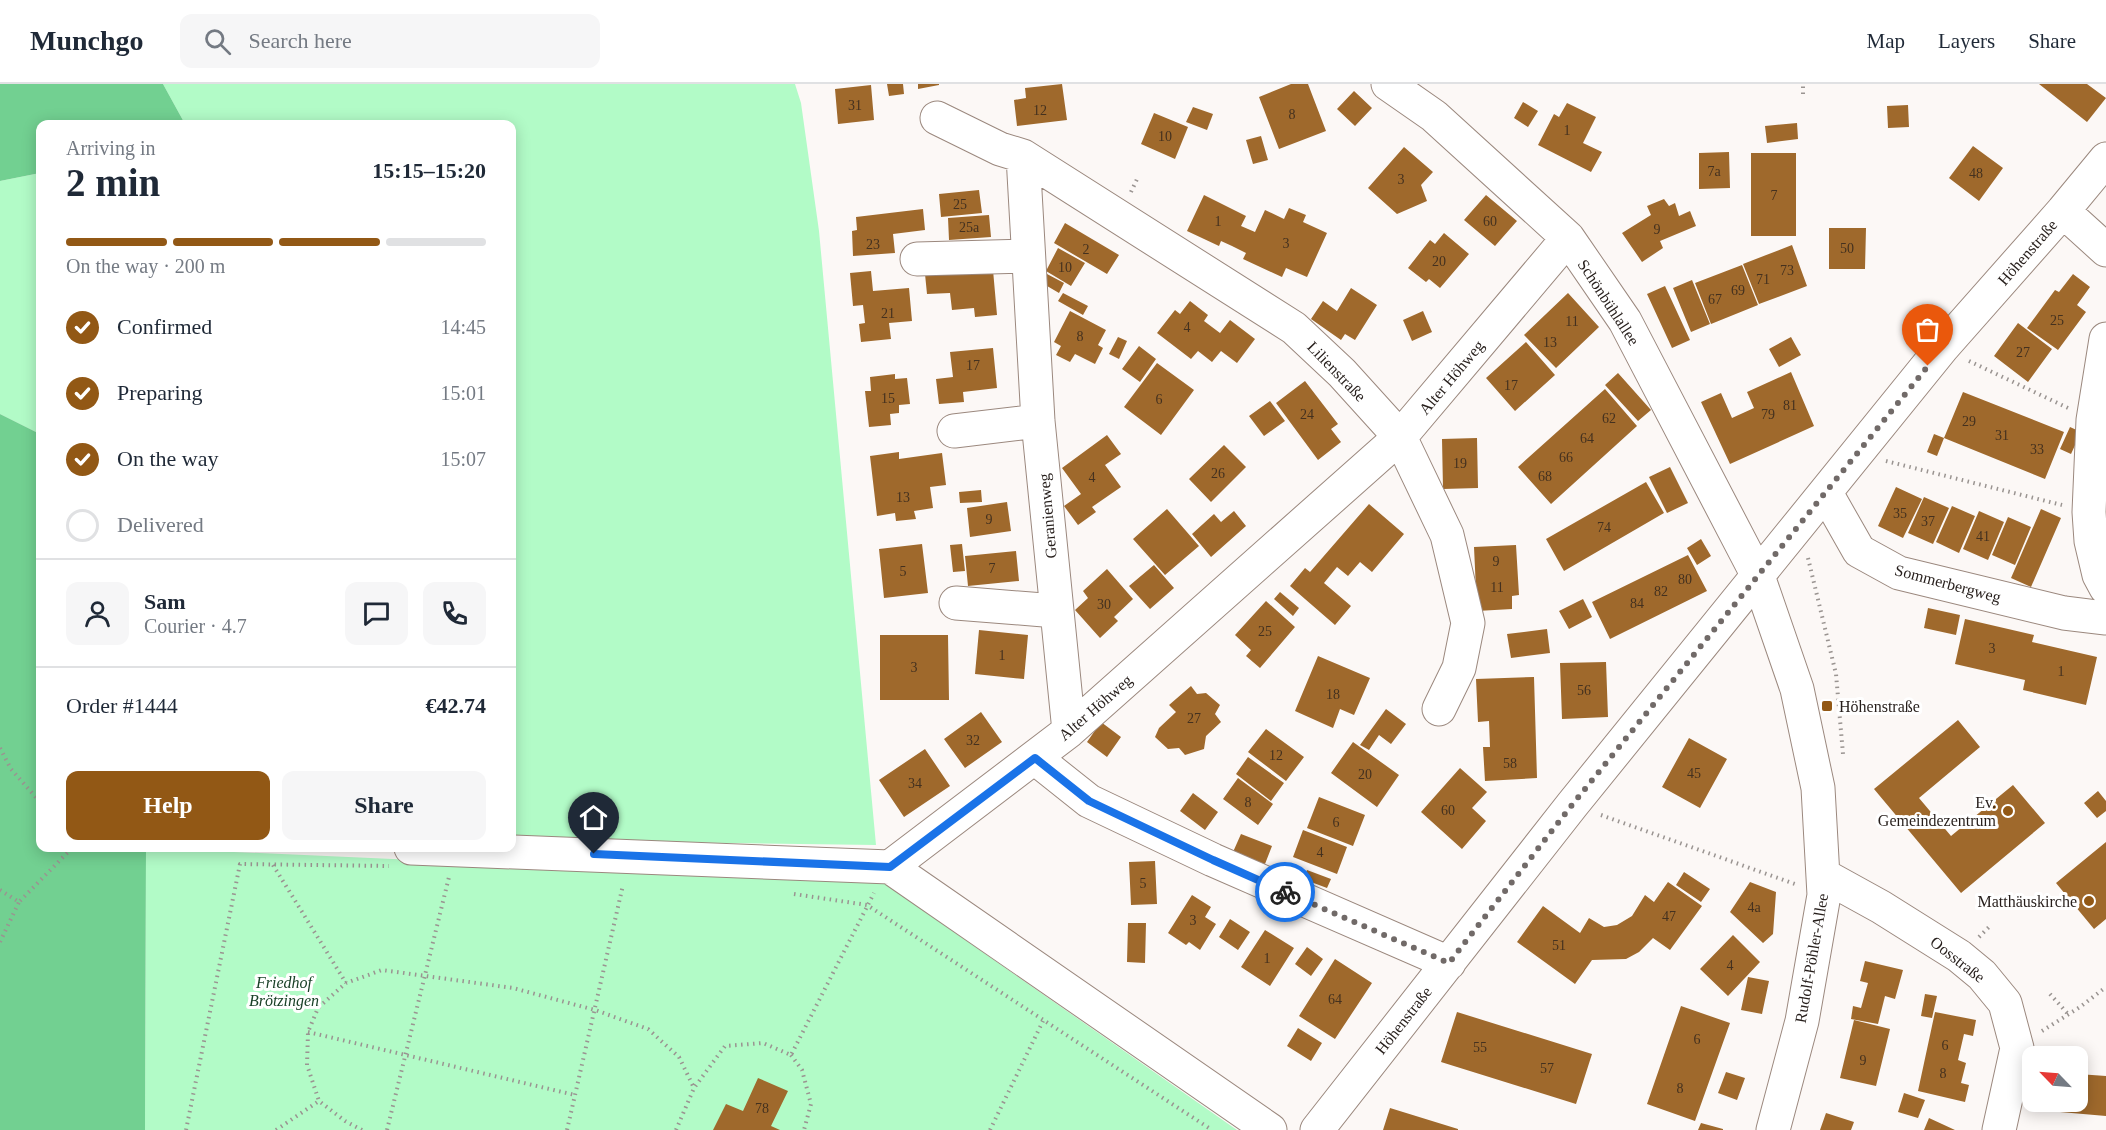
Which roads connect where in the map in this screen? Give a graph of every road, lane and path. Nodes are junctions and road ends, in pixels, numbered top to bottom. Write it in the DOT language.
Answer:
graph roads {
  1 [pos="1388,84"];
  2 [pos="1803,84"];
  3 [pos="1803,94"];
  4 [pos="937,118"];
  5 [pos="1023,156"];
  6 [pos="2106,159"];
  7 [pos="2063,211"];
  8 [pos="1568,238"];
  9 [pos="2106,250"];
  10 [pos="1028,256"];
  11 [pos="917,259"];
  12 [pos="2106,339"];
  13 [pos="1942,348"];
  14 [pos="2093,420"];
  15 [pos="1038,421"];
  16 [pos="954,431"];
  17 [pos="1400,437"];
  18 [pos="1857,454"];
  19 [pos="1827,493"];
  20 [pos="2089,512"];
  21 [pos="1800,524"];
  22 [pos="1758,576"];
  23 [pos="2106,588"];
  24 [pos="956,603"];
  25 [pos="1056,611"];
  26 [pos="2106,618"];
  27 [pos="1439,709"];
  28 [pos="1069,731"];
  29 [pos="0,748"];
  30 [pos="1843,754"];
  31 [pos="1035,758"];
  32 [pos="36,797"];
  33 [pos="1572,805"];
  34 [pos="68,852"];
  35 [pos="402,857"];
  36 [pos="273,865"];
  37 [pos="452,867"];
  38 [pos="890,867"];
  39 [pos="1823,875"];
  40 [pos="1773,876"];
  41 [pos="623,881"];
  42 [pos="0,890"];
  43 [pos="787,893"];
  44 [pos="18,902"];
  45 [pos="867,905"];
  46 [pos="0,942"];
  47 [pos="1449,963"];
  48 [pos="426,975"];
  49 [pos="346,983"];
  50 [pos="2106,987"];
  51 [pos="2050,994"];
  52 [pos="595,1010"];
  53 [pos="1043,1021"];
  54 [pos="308,1032"];
  55 [pos="406,1055"];
  56 [pos="791,1055"];
  57 [pos="694,1088"];
  58 [pos="575,1095"];
  59 [pos="319,1101"];
  60 [pos="186,1130"];
  61 [pos="276,1130"];
  62 [pos="362,1130"];
  63 [pos="387,1130"];
  64 [pos="567,1130"];
  65 [pos="676,1130"];
  66 [pos="804,1130"];
  67 [pos="990,1130"];
  68 [pos="1212,1130"];
  69 [pos="1270,1130"];
  70 [pos="1317,1130"];
  71 [pos="1773,1130"];
  72 [pos="1999,1130"];
  1 -- 8 [label="street, Schönbühlallee"];
  2 -- 3 [label="path"];
  4 -- 5 [label="street"];
  5 -- 10 [label="street, Geranienweg"];
  5 -- 17 [label="street, Lilienstraße"];
  6 -- 7 [label="street, Höhenstraße"];
  7 -- 9 [label="street"];
  7 -- 13 [label="street, Höhenstraße"];
  8 -- 17 [label="street, Alter Höhweg"];
  8 -- 22 [label="street, Schönbühlallee"];
  10 -- 11 [label="street"];
  10 -- 15 [label="street, Geranienweg"];
  12 -- 14 [label="street"];
  13 -- 14 [label="path"];
  13 -- 18 [label="street, Höhenstraße"];
  14 -- 20 [label="street"];
  15 -- 16 [label="street"];
  15 -- 25 [label="street, Geranienweg"];
  17 -- 27 [label="street, Lilienstraße"];
  17 -- 28 [label="street, Alter Höhweg"];
  18 -- 19 [label="street, Höhenstraße"];
  18 -- 20 [label="path"];
  19 -- 21 [label="street, Höhenstraße"];
  19 -- 26 [label="street, Sommerbergweg"];
  20 -- 23 [label="street"];
  21 -- 22 [label="street, Höhenstraße"];
  21 -- 30 [label="path"];
  22 -- 33 [label="street, Höhenstraße"];
  22 -- 39 [label="street, Rudolf-Pöhler-Allee"];
  24 -- 25 [label="street"];
  25 -- 28 [label="street, Geranienweg"];
  28 -- 31 [label="street, Alter Höhweg"];
  29 -- 32 [label="path"];
  31 -- 38 [label="street, Alter Höhweg"];
  31 -- 47 [label="street"];
  33 -- 40 [label="path"];
  33 -- 47 [label="street, Höhenstraße"];
  34 -- 44 [label="path"];
  35 -- 36 [label="path"];
  35 -- 38 [label="street"];
  36 -- 49 [label="path"];
  36 -- 60 [label="path"];
  37 -- 48 [label="path"];
  38 -- 45 [label="path"];
  38 -- 69 [label="street"];
  39 -- 71 [label="street, Rudolf-Pöhler-Allee"];
  39 -- 72 [label="street, Oosstraße"];
  41 -- 52 [label="path"];
  42 -- 44 [label="path"];
  43 -- 45 [label="path"];
  44 -- 46 [label="path"];
  45 -- 53 [label="path"];
  45 -- 56 [label="path"];
  47 -- 70 [label="street, Höhenstraße"];
  48 -- 49 [label="path"];
  48 -- 52 [label="path"];
  48 -- 55 [label="path"];
  49 -- 54 [label="path"];
  50 -- 51 [label="path"];
  52 -- 57 [label="path"];
  52 -- 58 [label="path"];
  53 -- 67 [label="path"];
  53 -- 68 [label="path"];
  54 -- 55 [label="path"];
  54 -- 59 [label="path"];
  55 -- 58 [label="path"];
  55 -- 63 [label="path"];
  56 -- 57 [label="path"];
  56 -- 66 [label="path"];
  57 -- 65 [label="path"];
  58 -- 64 [label="path"];
  59 -- 61 [label="path"];
  59 -- 62 [label="path"];
}
